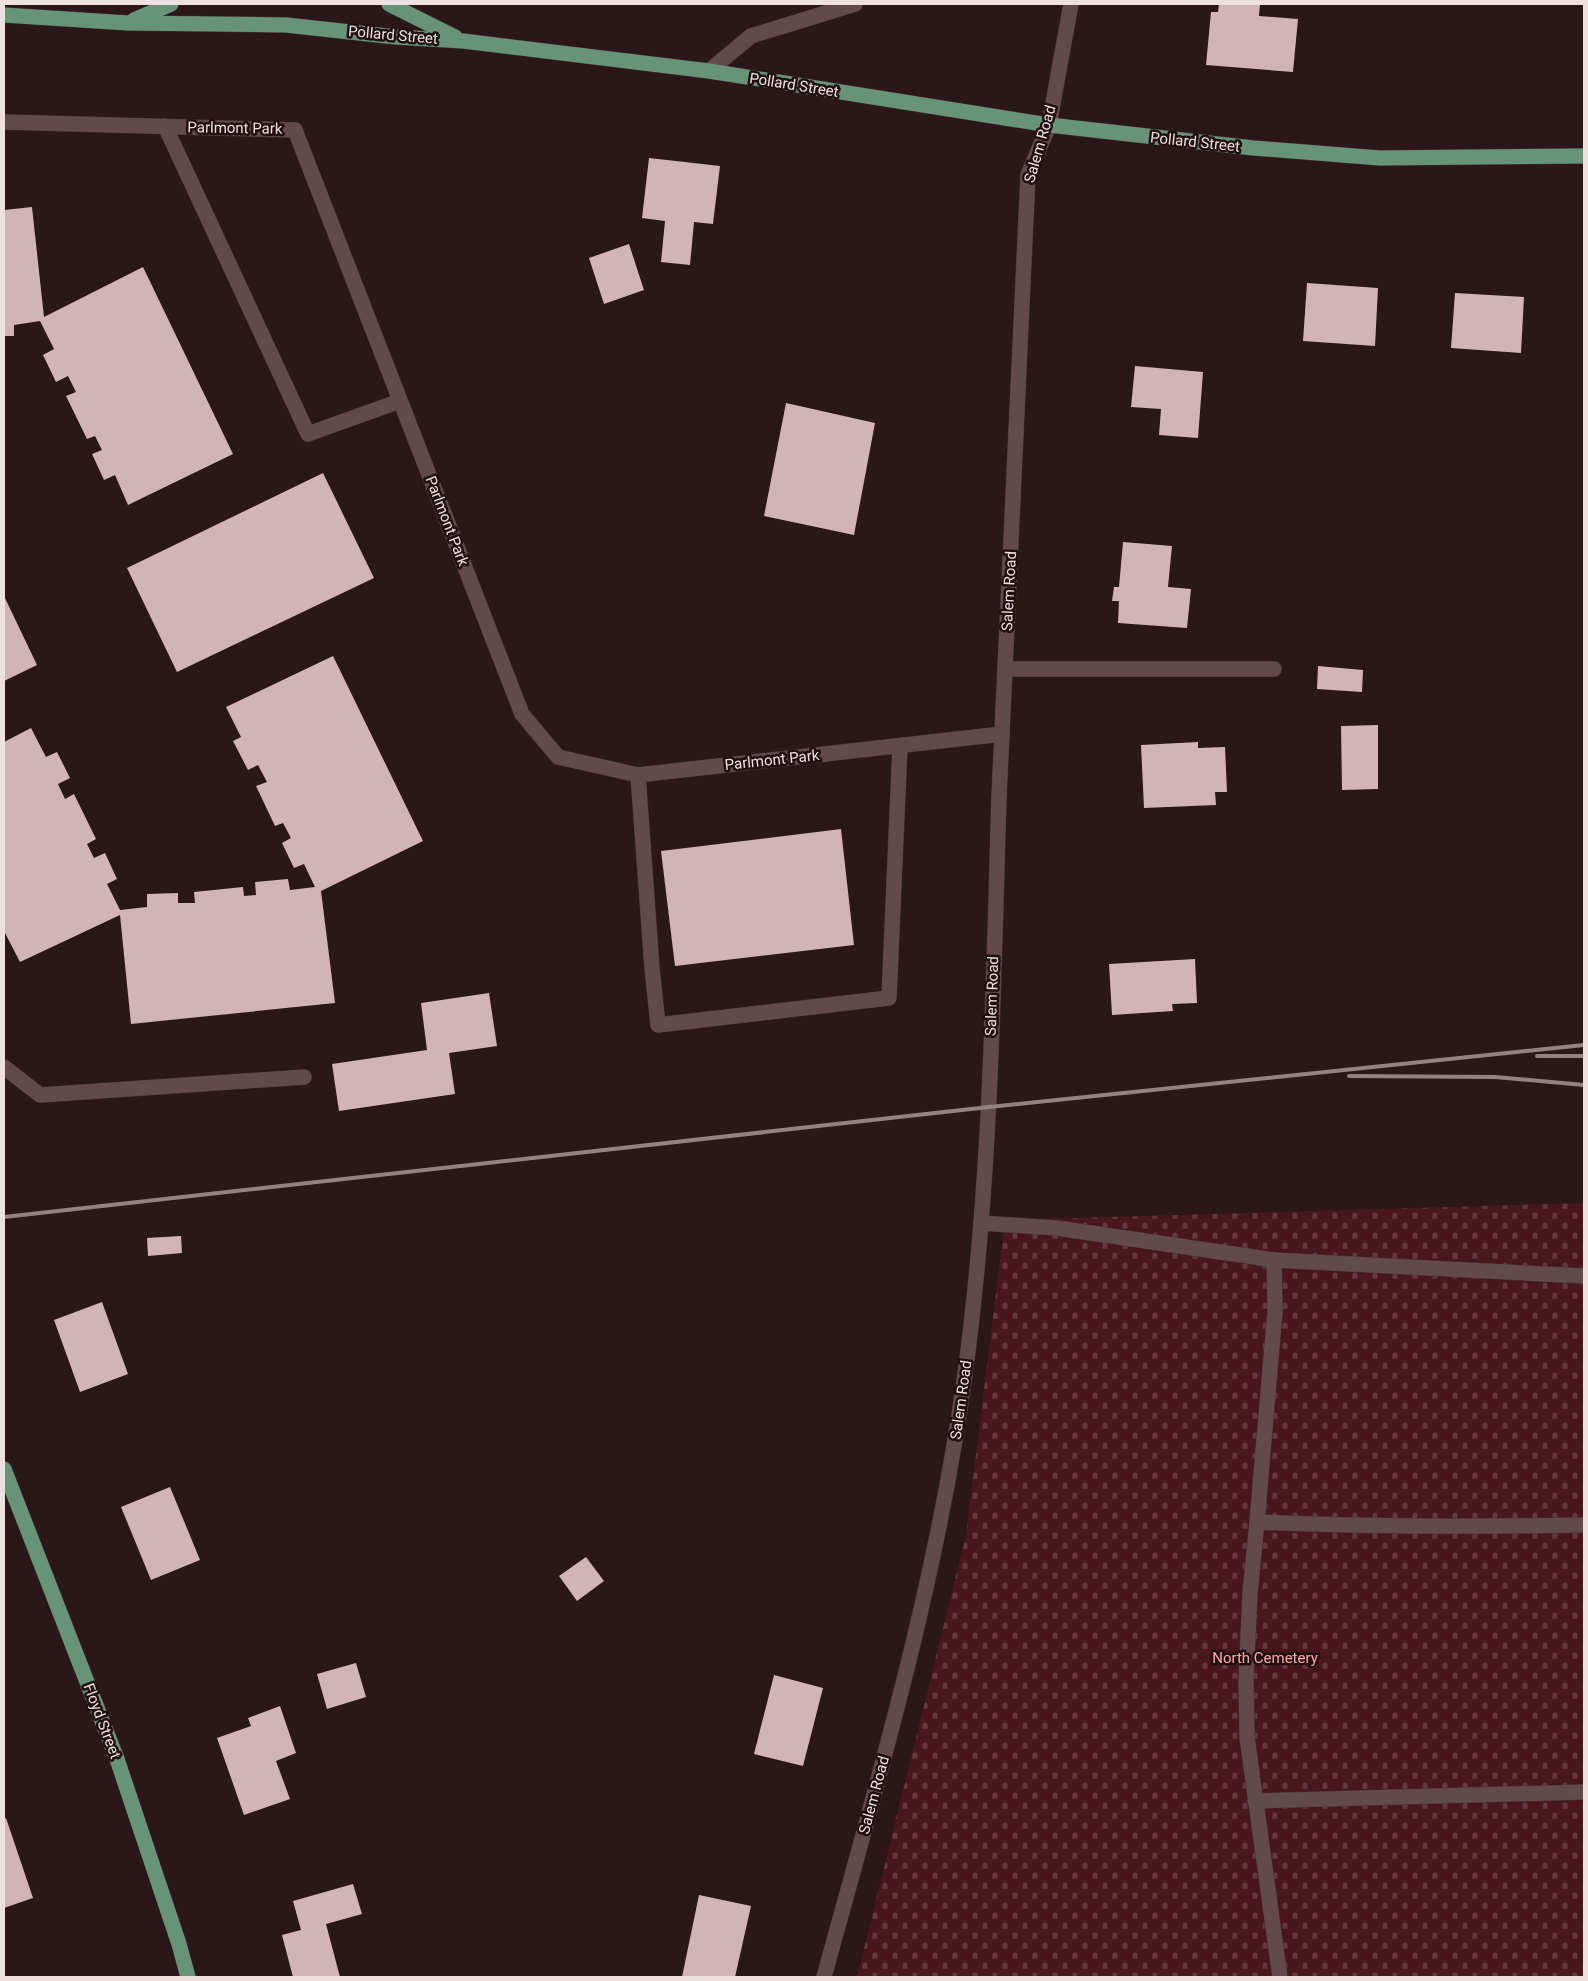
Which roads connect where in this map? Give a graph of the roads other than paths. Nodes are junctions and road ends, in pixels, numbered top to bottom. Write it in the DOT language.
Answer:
graph roads {
  1 [pos="171,4"];
  2 [pos="389,4"];
  3 [pos="855,4"];
  4 [pos="1071,4"];
  5 [pos="4,15"];
  6 [pos="128,23"];
  7 [pos="463,41"];
  8 [pos="710,71"];
  9 [pos="4,122"];
  10 [pos="1048,125"];
  11 [pos="165,126"];
  12 [pos="1584,156"];
  13 [pos="400,401"];
  14 [pos="1005,669"];
  15 [pos="1274,669"];
  16 [pos="1002,734"];
  17 [pos="900,746"];
  18 [pos="638,775"];
  19 [pos="4,1067"];
  20 [pos="304,1077"];
  21 [pos="981,1223"];
  22 [pos="1274,1260"];
  23 [pos="1584,1276"];
  24 [pos="4,1469"];
  25 [pos="1256,1522"];
  26 [pos="1584,1525"];
  27 [pos="1584,1792"];
  28 [pos="1255,1801"];
  29 [pos="188,1977"];
  30 [pos="824,1977"];
  31 [pos="1280,1977"];
  1 -- 6 [label="main road"];
  2 -- 7 [label="main road"];
  3 -- 8 [label="street"];
  4 -- 10 [label="street, Salem Road"];
  5 -- 6 [label="main road, Pollard Street"];
  6 -- 7 [label="main road, Pollard Street"];
  7 -- 8 [label="main road, Pollard Street"];
  8 -- 10 [label="main road, Pollard Street"];
  9 -- 11 [label="street, Parlmont Park"];
  10 -- 12 [label="main road, Pollard Street"];
  10 -- 14 [label="street, Salem Road"];
  11 -- 13 [label="street, Parlmont Park"];
  11 -- 13 [label="street"];
  13 -- 18 [label="street, Parlmont Park"];
  14 -- 15 [label="street"];
  14 -- 16 [label="street, Salem Road"];
  16 -- 17 [label="street, Parlmont Park"];
  16 -- 21 [label="street, Salem Road"];
  17 -- 18 [label="street, Parlmont Park"];
  17 -- 18 [label="street"];
  19 -- 20 [label="street"];
  21 -- 22 [label="street"];
  21 -- 30 [label="street, Salem Road"];
  22 -- 23 [label="street"];
  22 -- 25 [label="street"];
  24 -- 29 [label="main road, Floyd Street"];
  25 -- 26 [label="street"];
  25 -- 28 [label="street"];
  27 -- 28 [label="street"];
  28 -- 31 [label="street"];
}
